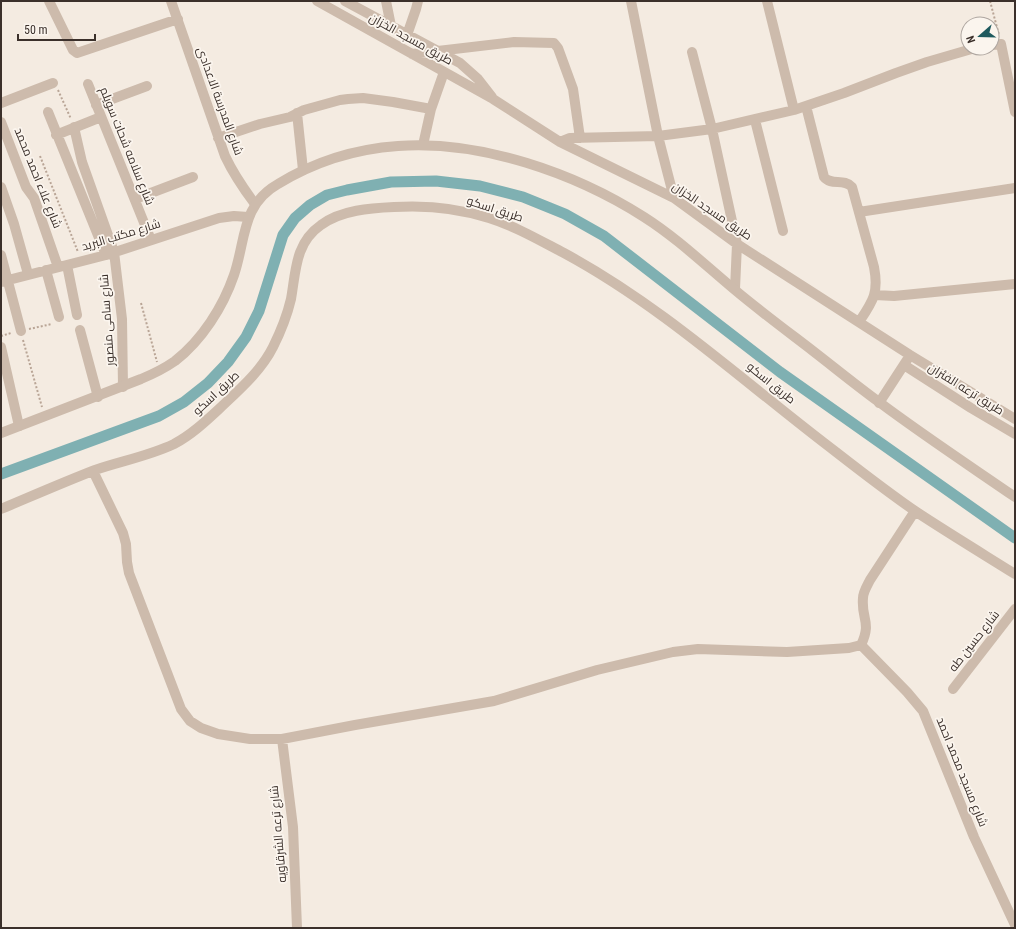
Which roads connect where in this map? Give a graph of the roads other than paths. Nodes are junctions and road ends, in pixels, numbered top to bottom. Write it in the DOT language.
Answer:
graph roads {
  1 [pos="49,1"];
  2 [pos="171,1"];
  3 [pos="345,1"];
  4 [pos="386,1"];
  5 [pos="418,1"];
  6 [pos="630,1"];
  7 [pos="767,1"];
  8 [pos="319,2"];
  9 [pos="178,19"];
  10 [pos="391,26"];
  11 [pos="407,35"];
  12 [pos="438,50"];
  13 [pos="692,52"];
  14 [pos="960,53"];
  15 [pos="412,54"];
  16 [pos="1000,55"];
  17 [pos="444,72"];
  18 [pos="53,83"];
  19 [pos="88,84"];
  20 [pos="147,86"];
  21 [pos="493,99"];
  22 [pos="1,103"];
  23 [pos="96,105"];
  24 [pos="806,106"];
  25 [pos="431,109"];
  26 [pos="794,110"];
  27 [pos="48,112"];
  28 [pos="1015,112"];
  29 [pos="297,113"];
  30 [pos="101,117"];
  31 [pos="755,120"];
  32 [pos="1,122"];
  33 [pos="74,127"];
  34 [pos="712,129"];
  35 [pos="56,134"];
  36 [pos="658,136"];
  37 [pos="218,138"];
  38 [pos="580,138"];
  39 [pos="560,142"];
  40 [pos="423,145"];
  41 [pos="303,170"];
  42 [pos="193,177"];
  43 [pos="1,187"];
  44 [pos="1015,188"];
  45 [pos="674,198"];
  46 [pos="135,199"];
  47 [pos="255,204"];
  48 [pos="858,212"];
  49 [pos="248,217"];
  50 [pos="783,231"];
  51 [pos="151,240"];
  52 [pos="737,244"];
  53 [pos="110,254"];
  54 [pos="1,255"];
  55 [pos="62,266"];
  56 [pos="46,270"];
  57 [pos="28,274"];
  58 [pos="4,280"];
  59 [pos="1015,284"];
  60 [pos="735,289"];
  61 [pos="875,295"];
  62 [pos="77,315"];
  63 [pos="59,317"];
  64 [pos="859,322"];
  65 [pos="80,330"];
  66 [pos="21,331"];
  67 [pos="1,347"];
  68 [pos="910,355"];
  69 [pos="904,365"];
  70 [pos="123,387"];
  71 [pos="98,397"];
  72 [pos="879,402"];
  73 [pos="1015,419"];
  74 [pos="19,426"];
  75 [pos="1,433"];
  76 [pos="1015,434"];
  77 [pos="93,471"];
  78 [pos="1015,497"];
  79 [pos="1,509"];
  80 [pos="915,511"];
  81 [pos="1015,574"];
  82 [pos="1015,609"];
  83 [pos="861,645"];
  84 [pos="953,689"];
  85 [pos="282,738"];
  86 [pos="1015,925"];
  87 [pos="297,928"];
  1 -- 9 [label="street"];
  2 -- 9 [label="street, شارع المدرسة الاعدادى"];
  3 -- 10 [label="street, طريق مسجد الخزان"];
  4 -- 10 [label="street"];
  5 -- 11 [label="street"];
  6 -- 36 [label="street"];
  7 -- 26 [label="street"];
  8 -- 15 [label="street, طريق مسجد الخزان"];
  9 -- 37 [label="street, شارع المدرسة الاعدادى"];
  10 -- 11 [label="street, طريق مسجد الخزان"];
  11 -- 12 [label="street, طريق مسجد الخزان"];
  12 -- 15 [label="street"];
  12 -- 21 [label="street, طريق مسجد الخزان"];
  12 -- 38 [label="street"];
  13 -- 34 [label="street"];
  14 -- 24 [label="street"];
  15 -- 17 [label="street, طريق مسجد الخزان"];
  16 -- 28 [label="street"];
  17 -- 21 [label="street, طريق مسجد الخزان"];
  17 -- 25 [label="street"];
  18 -- 22 [label="street"];
  19 -- 23 [label="street, شارع سلامه شحات سويلم"];
  20 -- 23 [label="street"];
  21 -- 39 [label="street, طريق مسجد الخزان"];
  23 -- 30 [label="street, شارع سلامه شحات سويلم"];
  24 -- 26 [label="street"];
  24 -- 48 [label="street"];
  25 -- 29 [label="street"];
  25 -- 40 [label="street"];
  26 -- 31 [label="street"];
  27 -- 35 [label="street"];
  29 -- 37 [label="street"];
  29 -- 41 [label="street"];
  30 -- 33 [label="street"];
  30 -- 46 [label="street, شارع سلامه شحات سويلم"];
  31 -- 34 [label="street"];
  31 -- 50 [label="street"];
  32 -- 55 [label="street, شارع علاء احمد محمد"];
  33 -- 35 [label="street"];
  33 -- 53 [label="street"];
  34 -- 36 [label="street"];
  34 -- 52 [label="street"];
  35 -- 53 [label="street"];
  36 -- 38 [label="street"];
  36 -- 45 [label="street"];
  37 -- 47 [label="street, شارع المدرسة الاعدادى"];
  38 -- 39 [label="street"];
  39 -- 45 [label="street, طريق مسجد الخزان"];
  40 -- 41 [label="street"];
  40 -- 60 [label="street"];
  41 -- 47 [label="street"];
  42 -- 46 [label="street"];
  43 -- 57 [label="street"];
  44 -- 48 [label="street"];
  45 -- 52 [label="street, طريق مسجد الخزان"];
  46 -- 51 [label="street, شارع سلامه شحات سويلم"];
  47 -- 49 [label="street"];
  48 -- 61 [label="street"];
  49 -- 51 [label="street, شارع مكتب البريد"];
  49 -- 70 [label="street"];
  51 -- 53 [label="street, شارع مكتب البريد"];
  52 -- 60 [label="street"];
  52 -- 64 [label="street, طريق مسجد الخزان"];
  53 -- 55 [label="street, شارع مكتب البريد"];
  53 -- 70 [label="street, شارع سامى منصور"];
  54 -- 58 [label="street"];
  55 -- 56 [label="street, شارع مكتب البريد"];
  55 -- 62 [label="street, شارع علاء احمد محمد"];
  56 -- 57 [label="street, شارع مكتب البريد"];
  56 -- 63 [label="street"];
  57 -- 58 [label="street, شارع مكتب البريد"];
  58 -- 66 [label="street"];
  59 -- 61 [label="street"];
  60 -- 72 [label="street"];
  61 -- 64 [label="street"];
  64 -- 68 [label="street, طريق مسجد الخزان"];
  65 -- 71 [label="street"];
  67 -- 74 [label="street"];
  68 -- 69 [label="street"];
  68 -- 73 [label="street, طريق ترعه الفئران"];
  69 -- 72 [label="street"];
  69 -- 76 [label="street, طريق ترعه الفئران"];
  70 -- 71 [label="street"];
  71 -- 74 [label="street"];
  72 -- 78 [label="street"];
  74 -- 75 [label="street"];
  77 -- 79 [label="street, طريق اسكو"];
  77 -- 80 [label="street, طريق اسكو"];
  77 -- 85 [label="street"];
  80 -- 81 [label="street, طريق اسكو"];
  80 -- 83 [label="street"];
  82 -- 84 [label="street, شارع حسين طه"];
  83 -- 85 [label="street"];
  83 -- 86 [label="street, شارع مسجد محمد احمد"];
  85 -- 87 [label="street, شارع ترعه الشرقاويه"];
}
